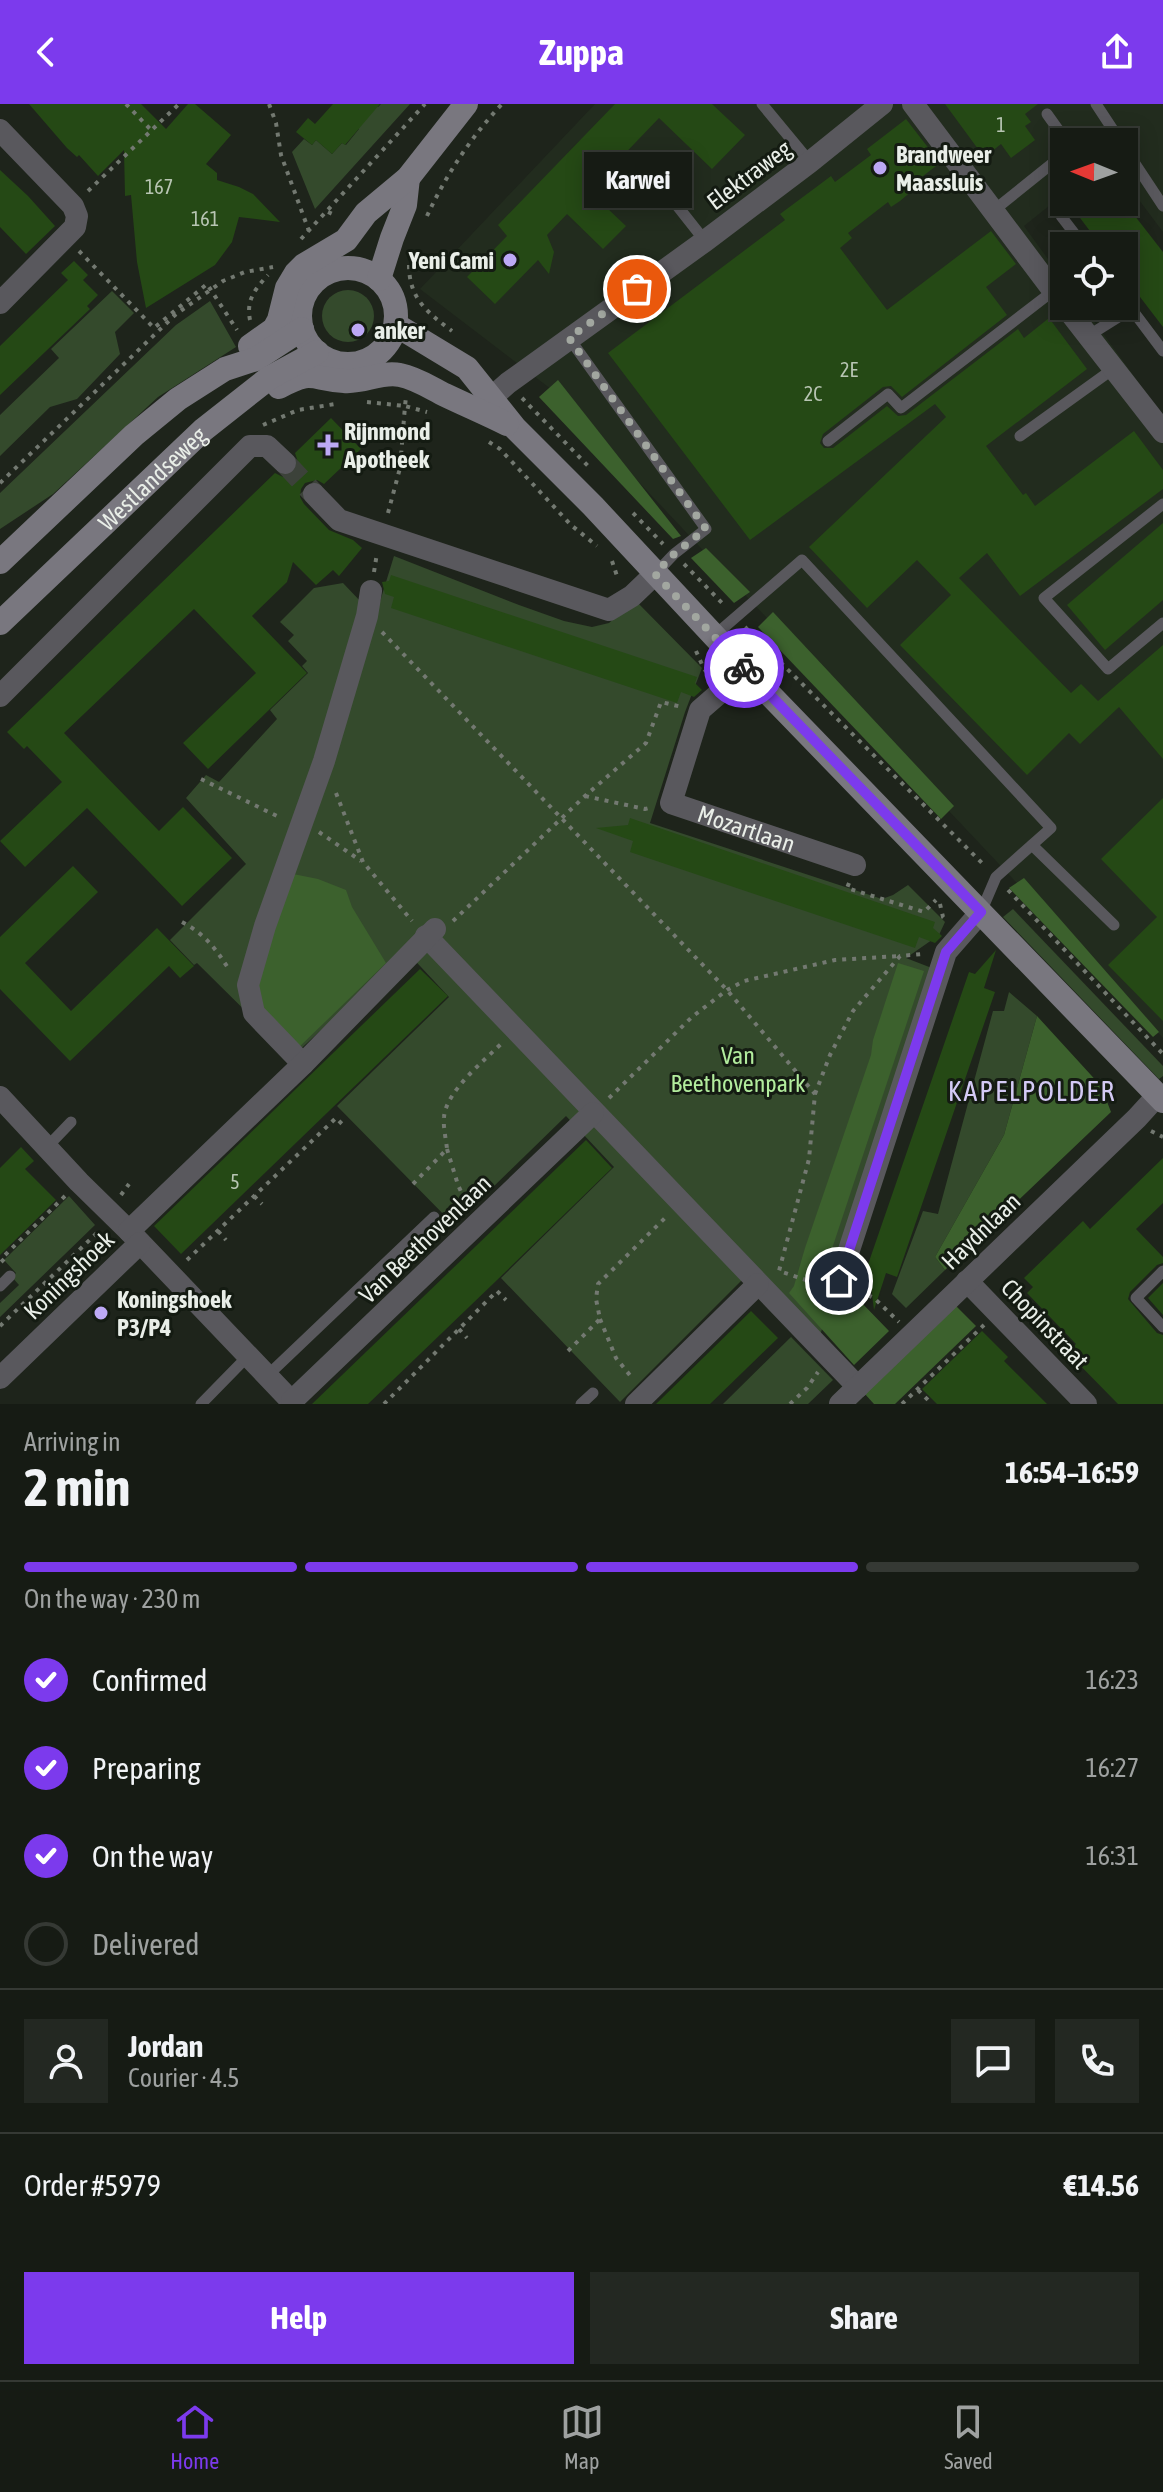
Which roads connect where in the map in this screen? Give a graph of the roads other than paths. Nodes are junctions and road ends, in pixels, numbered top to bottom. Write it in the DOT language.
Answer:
graph roads {
  1 [pos="466,104"];
  2 [pos="882,104"];
  3 [pos="913,104"];
  4 [pos="1096,104"];
  5 [pos="770,106"];
  6 [pos="1047,114"];
  7 [pos="1057,128"];
  8 [pos="1112,128"];
  9 [pos="0,130"];
  10 [pos="810,162"];
  11 [pos="1050,165"];
  12 [pos="1138,168"];
  13 [pos="408,178"];
  14 [pos="603,189"];
  15 [pos="380,200"];
  16 [pos="1162,204"];
  17 [pos="993,211"];
  18 [pos="1061,216"];
  19 [pos="1073,232"];
  20 [pos="705,241"];
  21 [pos="350,268"];
  22 [pos="379,279"];
  23 [pos="1050,286"];
  24 [pos="0,303"];
  25 [pos="1050,308"];
  26 [pos="1138,317"];
  27 [pos="1076,320"];
  28 [pos="1108,320"];
  29 [pos="396,325"];
  30 [pos="302,329"];
  31 [pos="1088,336"];
  32 [pos="569,338"];
  33 [pos="383,350"];
  34 [pos="1163,351"];
  35 [pos="317,352"];
  36 [pos="225,369"];
  37 [pos="1113,369"];
  38 [pos="500,391"];
  39 [pos="240,402"];
  40 [pos="515,428"];
  41 [pos="1163,432"];
  42 [pos="1020,436"];
  43 [pos="828,441"];
  44 [pos="285,463"];
  45 [pos="314,494"];
  46 [pos="1163,504"];
  47 [pos="0,562"];
  48 [pos="655,574"];
  49 [pos="371,591"];
  50 [pos="0,623"];
  51 [pos="1163,623"];
  52 [pos="714,636"];
  53 [pos="746,670"];
  54 [pos="0,696"];
  55 [pos="1032,845"];
  56 [pos="855,865"];
  57 [pos="981,912"];
  58 [pos="1114,925"];
  59 [pos="254,1013"];
  60 [pos="257,1040"];
  61 [pos="303,1064"];
  62 [pos="1160,1098"];
  63 [pos="3,1107"];
  64 [pos="593,1113"];
  65 [pos="71,1122"];
  66 [pos="48,1146"];
  67 [pos="434,1217"];
  68 [pos="134,1237"];
  69 [pos="1163,1271"];
  70 [pos="10,1276"];
  71 [pos="967,1281"];
  72 [pos="758,1284"];
  73 [pos="837,1285"];
  74 [pos="0,1286"];
  75 [pos="1163,1327"];
  76 [pos="248,1356"];
  77 [pos="267,1376"];
  78 [pos="0,1378"];
  79 [pos="858,1387"];
  80 [pos="593,1393"];
  81 [pos="641,1399"];
  82 [pos="293,1403"];
  83 [pos="201,1404"];
  84 [pos="581,1404"];
  85 [pos="840,1404"];
  86 [pos="1086,1404"];
  1 -- 13 [label="main road"];
  2 -- 10 [label="street, Elektraweg"];
  3 -- 17 [label="street"];
  4 -- 8 [label="lane"];
  5 -- 10 [label="lane"];
  6 -- 7 [label="lane"];
  9 -- 24 [label="street"];
  10 -- 20 [label="street, Elektraweg"];
  11 -- 17 [label="lane"];
  12 -- 16 [label="lane"];
  13 -- 15 [label="main road"];
  13 -- 22 [label="main road"];
  14 -- 20 [label="lane"];
  15 -- 21 [label="main road"];
  15 -- 36 [label="main road"];
  17 -- 23 [label="street"];
  18 -- 19 [label="lane"];
  20 -- 32 [label="street, Elektraweg"];
  21 -- 22 [label="main road"];
  21 -- 30 [label="main road"];
  22 -- 29 [label="main road"];
  25 -- 43 [label="lane"];
  26 -- 34 [label="lane"];
  27 -- 31 [label="street"];
  28 -- 31 [label="lane"];
  29 -- 33 [label="main road"];
  29 -- 38 [label="main road"];
  30 -- 35 [label="main road"];
  30 -- 36 [label="main road, Westlandseweg"];
  31 -- 37 [label="street"];
  32 -- 38 [label="street, Elektraweg"];
  32 -- 48 [label="lane"];
  33 -- 35 [label="main road"];
  33 -- 38 [label="main road"];
  35 -- 39 [label="main road, Westlandseweg"];
  36 -- 47 [label="main road, Westlandseweg"];
  37 -- 41 [label="street"];
  37 -- 42 [label="lane"];
  38 -- 40 [label="main road"];
  39 -- 40 [label="main road"];
  39 -- 50 [label="main road, Westlandseweg"];
  40 -- 48 [label="main road"];
  44 -- 54 [label="street"];
  45 -- 48 [label="street"];
  46 -- 51 [label="lane"];
  48 -- 52 [label="main road"];
  49 -- 59 [label="street"];
  52 -- 53 [label="main road"];
  52 -- 55 [label="lane"];
  53 -- 56 [label="street, Mozartlaan"];
  53 -- 57 [label="main road"];
  55 -- 57 [label="lane"];
  55 -- 58 [label="lane"];
  57 -- 62 [label="main road"];
  57 -- 73 [label="street"];
  59 -- 60 [label="street"];
  59 -- 61 [label="street"];
  61 -- 64 [label="street"];
  61 -- 68 [label="street"];
  62 -- 71 [label="street, Haydnlaan"];
  63 -- 66 [label="street, Van Beethovenlaan"];
  64 -- 72 [label="street"];
  64 -- 82 [label="street, Van Beethovenlaan"];
  65 -- 66 [label="lane"];
  66 -- 68 [label="street, Van Beethovenlaan"];
  67 -- 77 [label="lane"];
  68 -- 76 [label="street, Van Beethovenlaan"];
  68 -- 78 [label="street, Koningshoek"];
  69 -- 75 [label="lane"];
  70 -- 74 [label="lane"];
  71 -- 79 [label="street, Haydnlaan"];
  71 -- 86 [label="street, Chopinstraat"];
  72 -- 79 [label="street"];
  72 -- 81 [label="street"];
  76 -- 77 [label="street, Van Beethovenlaan"];
  76 -- 83 [label="lane"];
  77 -- 82 [label="street, Van Beethovenlaan"];
  79 -- 85 [label="street, Haydnlaan"];
  80 -- 84 [label="lane"];
}
